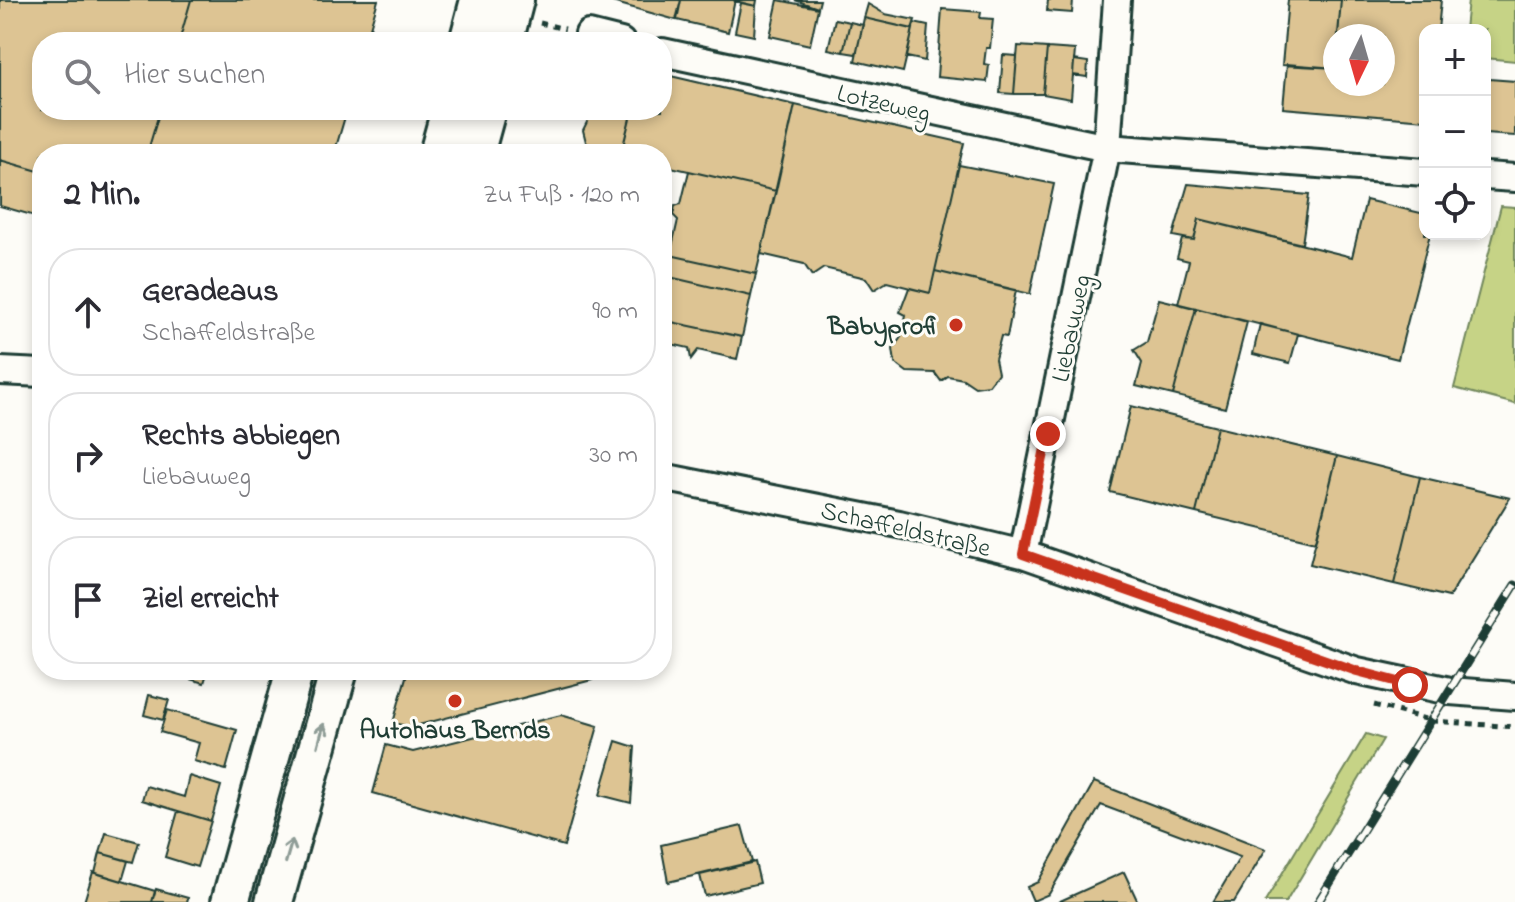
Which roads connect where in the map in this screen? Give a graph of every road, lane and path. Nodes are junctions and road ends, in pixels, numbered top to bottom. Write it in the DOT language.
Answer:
graph roads {
  1 [pos="479,0"];
  2 [pos="515,0"];
  3 [pos="1117,0"];
  4 [pos="471,32"];
  5 [pos="507,32"];
  6 [pos="672,54"];
  7 [pos="447,120"];
  8 [pos="484,120"];
  9 [pos="441,144"];
  10 [pos="478,144"];
  11 [pos="1107,148"];
  12 [pos="1419,172"];
  13 [pos="1491,176"];
  14 [pos="1515,178"];
  15 [pos="0,371"];
  16 [pos="32,373"];
  17 [pos="672,479"];
  18 [pos="1023,554"];
  19 [pos="292,680"];
  20 [pos="336,680"];
  21 [pos="1515,696"];
  22 [pos="1367,703"];
  23 [pos="1515,727"];
  24 [pos="274,748"];
  25 [pos="230,902"];
  26 [pos="240,902"];
  27 [pos="274,902"];
  1 -- 4 [label="main road"];
  2 -- 5 [label="main road"];
  3 -- 11 [label="street, Liebauweg"];
  6 -- 11 [label="street, Lotzeweg"];
  7 -- 9 [label="main road"];
  8 -- 10 [label="main road"];
  11 -- 12 [label="street"];
  11 -- 18 [label="street, Liebauweg"];
  13 -- 14 [label="street"];
  15 -- 16 [label="street"];
  17 -- 18 [label="street, Schaffeldstraße"];
  18 -- 21 [label="street, Schaffeldstraße"];
  19 -- 24 [label="main road"];
  27 -- 20 [label="main road, one-way"];
  22 -- 23 [label="path"];
  24 -- 25 [label="main road"];
  24 -- 26 [label="main road"];
}
